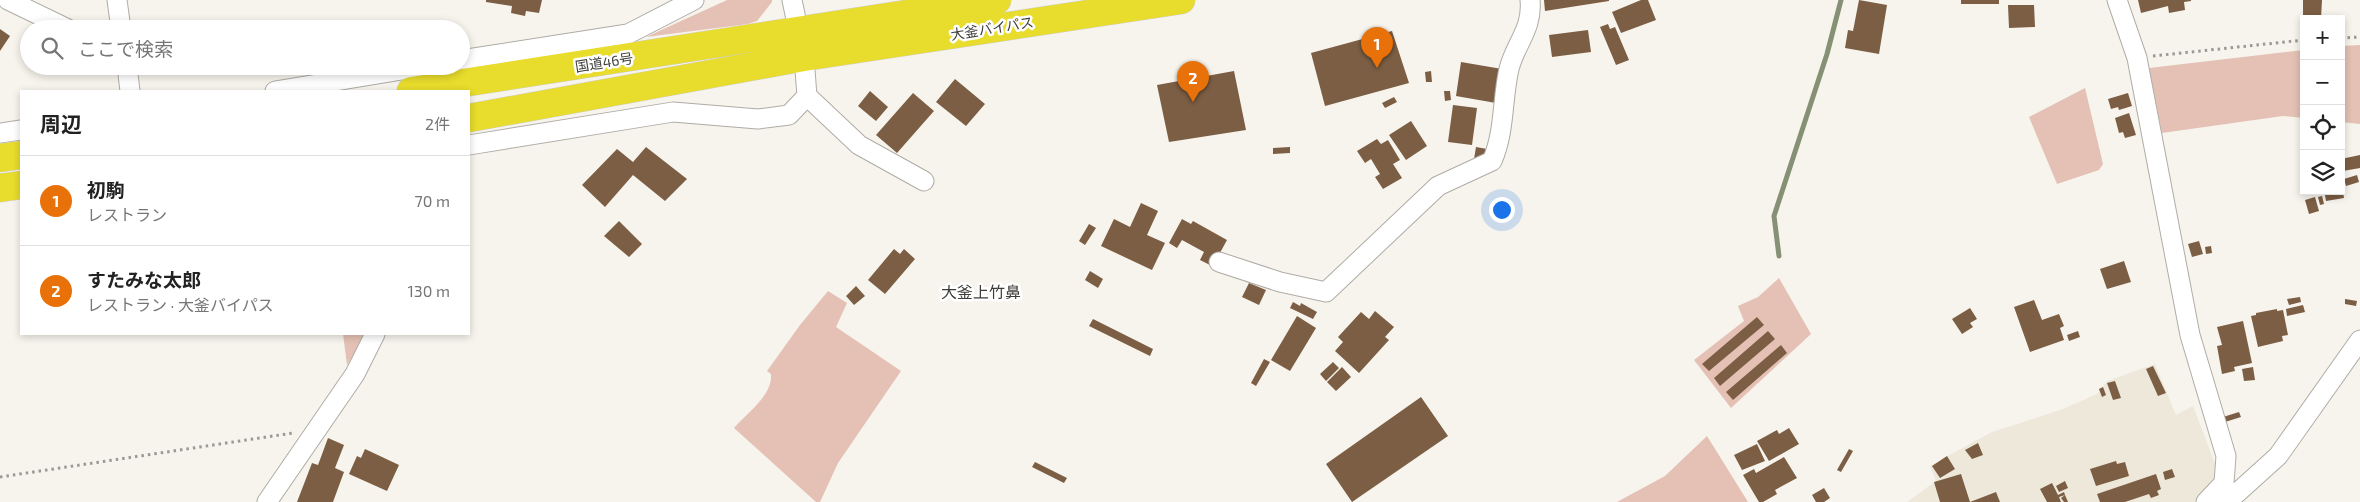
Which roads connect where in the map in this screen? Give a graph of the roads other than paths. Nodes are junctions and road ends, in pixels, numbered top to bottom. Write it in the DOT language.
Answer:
graph roads {
  1 [pos="8,0"];
  2 [pos="117,0"];
  3 [pos="694,0"];
  4 [pos="792,0"];
  5 [pos="997,0"];
  6 [pos="1181,0"];
  7 [pos="1530,0"];
  8 [pos="2116,0"];
  9 [pos="49,20"];
  10 [pos="120,20"];
  11 [pos="800,45"];
  12 [pos="470,59"];
  13 [pos="128,75"];
  14 [pos="372,75"];
  15 [pos="130,90"];
  16 [pos="281,90"];
  17 [pos="419,90"];
  18 [pos="807,96"];
  19 [pos="470,118"];
  20 [pos="20,130"];
  21 [pos="0,133"];
  22 [pos="470,145"];
  23 [pos="20,154"];
  24 [pos="0,158"];
  25 [pos="924,181"];
  26 [pos="20,185"];
  27 [pos="0,188"];
  28 [pos="1219,262"];
  29 [pos="374,335"];
  30 [pos="2360,340"];
  31 [pos="267,502"];
  32 [pos="2206,502"];
  33 [pos="2227,502"];
  1 -- 9 [label="street"];
  2 -- 10 [label="street"];
  3 -- 12 [label="street"];
  4 -- 11 [label="street"];
  5 -- 11 [label="highway, 大釜バイパス"];
  6 -- 11 [label="highway, 大釜バイパス"];
  7 -- 28 [label="street"];
  8 -- 32 [label="street"];
  11 -- 17 [label="highway, 国道46号"];
  11 -- 18 [label="street"];
  11 -- 19 [label="highway"];
  13 -- 15 [label="street"];
  14 -- 16 [label="street"];
  18 -- 22 [label="street"];
  18 -- 25 [label="street"];
  20 -- 21 [label="street"];
  23 -- 24 [label="highway"];
  26 -- 27 [label="highway"];
  29 -- 31 [label="street"];
  30 -- 33 [label="street"];
}
